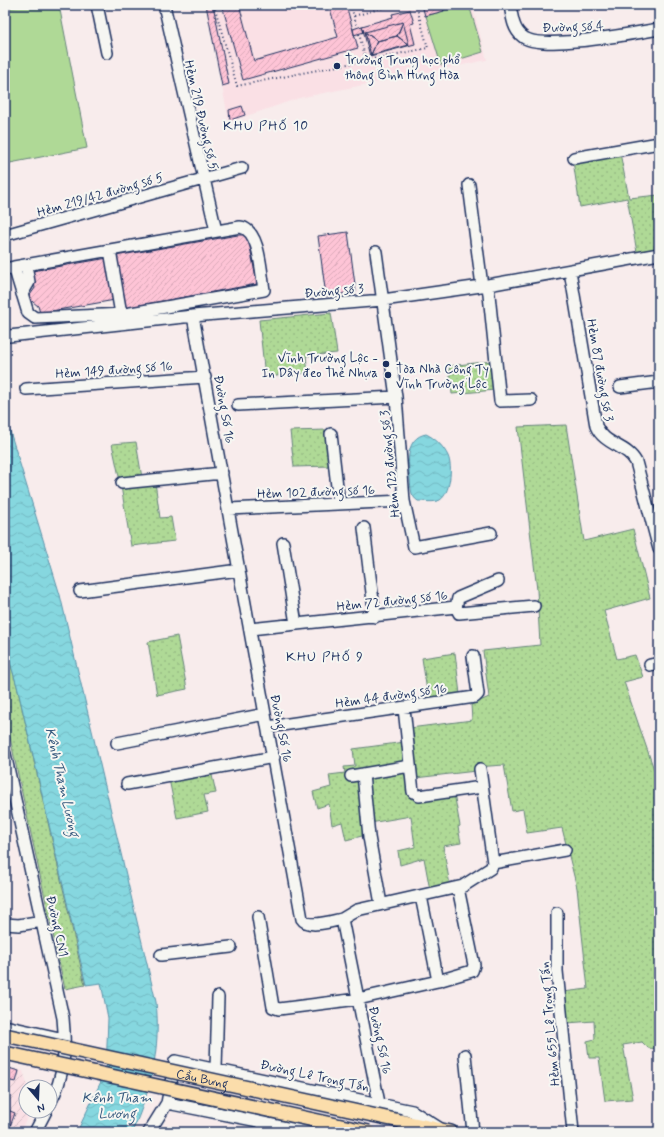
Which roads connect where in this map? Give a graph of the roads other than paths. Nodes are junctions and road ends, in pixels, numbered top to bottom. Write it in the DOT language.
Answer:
graph roads {
  1 [pos="97,5"];
  2 [pos="164,5"];
  3 [pos="510,5"];
  4 [pos="659,29"];
  5 [pos="107,53"];
  6 [pos="659,143"];
  7 [pos="574,158"];
  8 [pos="242,168"];
  9 [pos="202,180"];
  10 [pos="470,185"];
  11 [pos="216,231"];
  12 [pos="5,235"];
  13 [pos="110,250"];
  14 [pos="376,252"];
  15 [pos="659,254"];
  16 [pos="26,265"];
  17 [pos="9,268"];
  18 [pos="570,271"];
  19 [pos="485,286"];
  20 [pos="22,294"];
  21 [pos="383,300"];
  22 [pos="121,314"];
  23 [pos="193,316"];
  24 [pos="9,336"];
  25 [pos="205,377"];
  26 [pos="659,382"];
  27 [pos="620,387"];
  28 [pos="26,390"];
  29 [pos="396,397"];
  30 [pos="531,400"];
  31 [pos="238,405"];
  32 [pos="331,434"];
  33 [pos="222,474"];
  34 [pos="122,483"];
  35 [pos="404,501"];
  36 [pos="339,504"];
  37 [pos="229,509"];
  38 [pos="364,528"];
  39 [pos="491,534"];
  40 [pos="283,543"];
  41 [pos="659,549"];
  42 [pos="239,570"];
  43 [pos="498,581"];
  44 [pos="80,591"];
  45 [pos="534,606"];
  46 [pos="456,607"];
  47 [pos="375,617"];
  48 [pos="296,624"];
  49 [pos="250,629"];
  50 [pos="473,656"];
  51 [pos="404,708"];
  52 [pos="265,714"];
  53 [pos="268,727"];
  54 [pos="117,743"];
  55 [pos="5,754"];
  56 [pos="274,757"];
  57 [pos="410,766"];
  58 [pos="480,769"];
  59 [pos="363,774"];
  60 [pos="351,776"];
  61 [pos="127,784"];
  62 [pos="482,787"];
  63 [pos="565,850"];
  64 [pos="493,863"];
  65 [pos="458,888"];
  66 [pos="421,896"];
  67 [pos="381,904"];
  68 [pos="557,913"];
  69 [pos="258,917"];
  70 [pos="342,919"];
  71 [pos="42,922"];
  72 [pos="5,924"];
  73 [pos="231,947"];
  74 [pos="161,955"];
  75 [pos="438,981"];
  76 [pos="218,997"];
  77 [pos="358,999"];
  78 [pos="5,1026"];
  79 [pos="5,1036"];
  80 [pos="64,1040"];
  81 [pos="5,1053"];
  82 [pos="465,1055"];
  83 [pos="216,1069"];
  84 [pos="58,1083"];
  85 [pos="167,1103"];
  86 [pos="379,1103"];
  87 [pos="42,1119"];
  88 [pos="263,1127"];
  89 [pos="447,1131"];
  90 [pos="35,1132"];
  91 [pos="149,1132"];
  92 [pos="314,1132"];
  93 [pos="370,1132"];
  94 [pos="473,1132"];
  95 [pos="573,1132"];
  1 -- 5 [label="street"];
  2 -- 9 [label="street, Hẻm 219 Đường số 5"];
  3 -- 4 [label="street, Đường số 4"];
  6 -- 7 [label="street"];
  8 -- 9 [label="street, Hẻm 219/42 đường số 5"];
  9 -- 11 [label="street, Hẻm 219 Đường số 5"];
  9 -- 12 [label="street, Hẻm 219/42 đường số 5"];
  10 -- 19 [label="street"];
  11 -- 13 [label="street"];
  11 -- 22 [label="street"];
  13 -- 16 [label="street"];
  13 -- 22 [label="street"];
  14 -- 21 [label="street, Hẻm 123 đường số 3"];
  15 -- 18 [label="street, Đường số 3"];
  16 -- 17 [label="street"];
  16 -- 20 [label="street"];
  17 -- 20 [label="street"];
  18 -- 19 [label="street, Đường số 3"];
  18 -- 41 [label="street, Hẻm 87 đường số 3"];
  19 -- 21 [label="street, Đường số 3"];
  19 -- 30 [label="street"];
  20 -- 22 [label="street"];
  21 -- 23 [label="street, Đường số 3"];
  21 -- 29 [label="street, Hẻm 123 đường số 3"];
  23 -- 24 [label="street, Đường số 3"];
  23 -- 25 [label="street, Đường Số 16"];
  25 -- 28 [label="street, Hẻm 149 đường số 16"];
  25 -- 33 [label="street, Đường Số 16"];
  26 -- 27 [label="street"];
  29 -- 31 [label="street"];
  29 -- 35 [label="street, Hẻm 123 đường số 3"];
  32 -- 36 [label="street"];
  33 -- 34 [label="street"];
  33 -- 37 [label="street, Đường Số 16"];
  35 -- 36 [label="street, Hẻm 102 đường số 16"];
  35 -- 39 [label="street, Hẻm 123 đường số 3"];
  36 -- 37 [label="street, Hẻm 102 đường số 16"];
  37 -- 42 [label="street, Đường Số 16"];
  38 -- 47 [label="street"];
  40 -- 48 [label="street"];
  42 -- 44 [label="street"];
  42 -- 49 [label="street, Đường Số 16"];
  43 -- 46 [label="street"];
  45 -- 46 [label="street, Hẻm 72 đường số 16"];
  46 -- 47 [label="street, Hẻm 72 đường số 16"];
  47 -- 48 [label="street, Hẻm 72 đường số 16"];
  48 -- 49 [label="street, Hẻm 72 đường số 16"];
  49 -- 52 [label="street, Đường Số 16"];
  50 -- 51 [label="street, Hẻm 44 đường số 16"];
  51 -- 53 [label="street, Hẻm 44 đường số 16"];
  51 -- 57 [label="street"];
  52 -- 53 [label="street, Đường Số 16"];
  52 -- 54 [label="street"];
  53 -- 56 [label="street, Đường Số 16"];
  55 -- 71 [label="street, Đường CN1"];
  56 -- 61 [label="street"];
  56 -- 70 [label="street, Đường Số 16"];
  57 -- 59 [label="street"];
  57 -- 62 [label="street"];
  58 -- 62 [label="street"];
  59 -- 60 [label="street"];
  59 -- 67 [label="street"];
  62 -- 64 [label="street"];
  63 -- 64 [label="street"];
  64 -- 65 [label="street"];
  65 -- 66 [label="street"];
  65 -- 75 [label="street"];
  66 -- 67 [label="street"];
  66 -- 75 [label="street"];
  67 -- 70 [label="street"];
  68 -- 95 [label="street, Hẻm 655 Lê Trọng Tấn"];
  69 -- 77 [label="street"];
  70 -- 77 [label="street, Đường Số 16"];
  71 -- 72 [label="street"];
  71 -- 80 [label="street, Đường CN1"];
  73 -- 74 [label="street"];
  75 -- 77 [label="street"];
  76 -- 83 [label="street"];
  77 -- 86 [label="street, Đường Số 16"];
  78 -- 80 [label="street"];
  79 -- 89 [label="main road, Cầu Bưng, bridge"];
  80 -- 84 [label="street, Đường CN1"];
  81 -- 93 [label="main road, Cầu Bưng, bridge"];
  82 -- 94 [label="street"];
  83 -- 85 [label="street, Đường Lê Trọng Tấn"];
  83 -- 86 [label="street, Đường Lê Trọng Tấn"];
  85 -- 88 [label="street"];
  85 -- 91 [label="street"];
  86 -- 89 [label="street, Đường Lê Trọng Tấn"];
  87 -- 90 [label="street"];
  88 -- 92 [label="street"];
}
